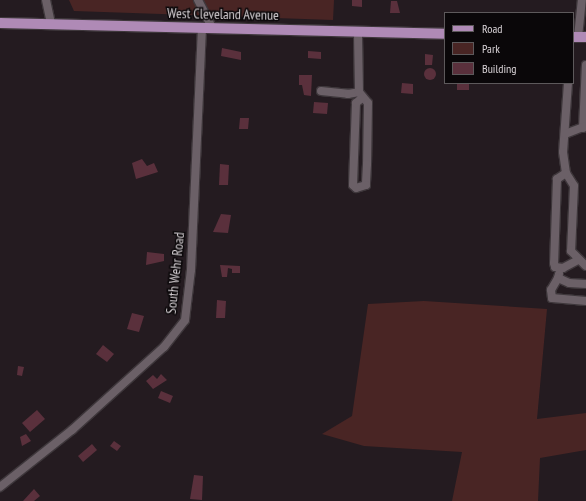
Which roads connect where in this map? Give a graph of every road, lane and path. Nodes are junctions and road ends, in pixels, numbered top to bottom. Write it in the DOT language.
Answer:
graph roads {
  1 [pos="46,0"];
  2 [pos="198,0"];
  3 [pos="582,0"];
  4 [pos="0,23"];
  5 [pos="51,24"];
  6 [pos="207,28"];
  7 [pos="358,32"];
  8 [pos="444,34"];
  9 [pos="579,37"];
  10 [pos="586,64"];
  11 [pos="568,84"];
  12 [pos="321,91"];
  13 [pos="360,95"];
  14 [pos="584,127"];
  15 [pos="565,134"];
  16 [pos="566,173"];
  17 [pos="578,260"];
  18 [pos="586,266"];
  19 [pos="559,268"];
  20 [pos="558,278"];
  21 [pos="586,284"];
  22 [pos="586,301"];
  23 [pos="0,487"];
  1 -- 5 [label="street"];
  2 -- 6 [label="street"];
  3 -- 9 [label="street"];
  4 -- 5 [label="main road, West Cleveland Avenue"];
  5 -- 6 [label="main road, West Cleveland Avenue"];
  6 -- 7 [label="main road, West Cleveland Avenue"];
  6 -- 23 [label="street, South Wehr Road"];
  7 -- 8 [label="main road, West Cleveland Avenue"];
  7 -- 13 [label="street"];
  10 -- 14 [label="street"];
  11 -- 15 [label="street"];
  12 -- 13 [label="street"];
  13 -- 13 [label="street"];
  14 -- 15 [label="street"];
  15 -- 16 [label="street"];
  16 -- 17 [label="street"];
  16 -- 19 [label="street"];
  17 -- 18 [label="street"];
  17 -- 19 [label="street"];
  19 -- 20 [label="street"];
  20 -- 21 [label="street"];
  20 -- 22 [label="street"];
}
